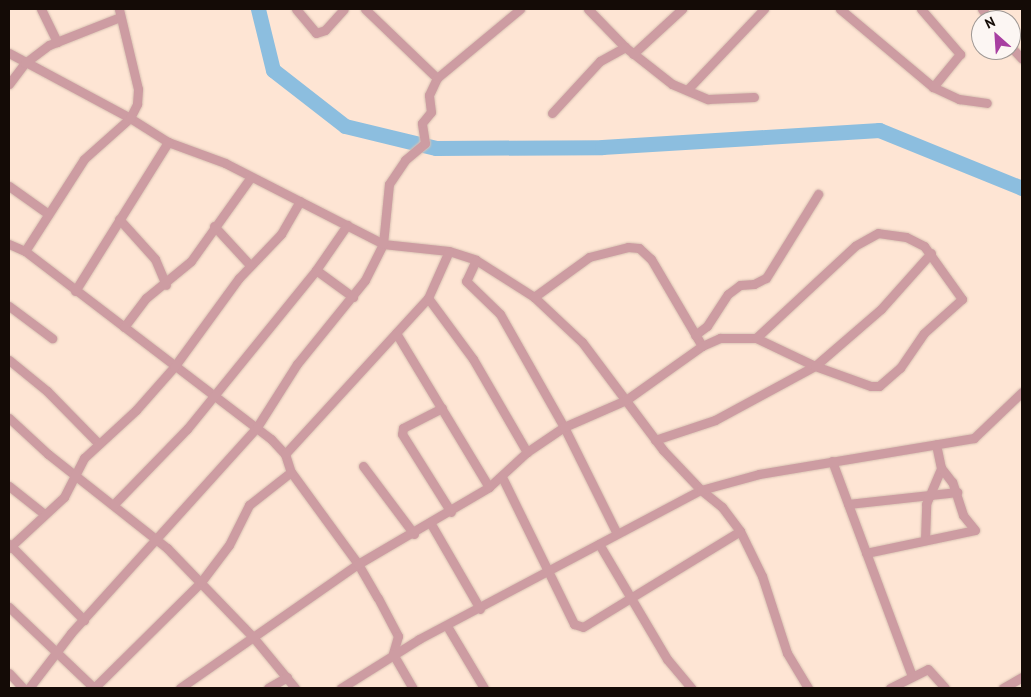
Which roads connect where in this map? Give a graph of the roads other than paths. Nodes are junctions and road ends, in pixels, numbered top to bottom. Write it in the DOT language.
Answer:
graph roads {
  1 [pos="41,9"];
  2 [pos="296,9"];
  3 [pos="344,9"];
  4 [pos="365,9"];
  5 [pos="520,9"];
  6 [pos="588,9"];
  7 [pos="682,9"];
  8 [pos="764,9"];
  9 [pos="840,9"];
  10 [pos="921,9"];
  11 [pos="120,13"];
  12 [pos="57,42"];
  13 [pos="625,47"];
  14 [pos="9,53"];
  15 [pos="633,54"];
  16 [pos="25,63"];
  17 [pos="437,78"];
  18 [pos="9,84"];
  19 [pos="933,86"];
  20 [pos="687,90"];
  21 [pos="754,97"];
  22 [pos="987,103"];
  23 [pos="552,113"];
  24 [pos="130,118"];
  25 [pos="168,142"];
  26 [pos="251,177"];
  27 [pos="9,186"];
  28 [pos="818,194"];
  29 [pos="300,201"];
  30 [pos="47,213"];
  31 [pos="120,219"];
  32 [pos="347,224"];
  33 [pos="214,226"];
  34 [pos="9,244"];
  35 [pos="383,244"];
  36 [pos="25,251"];
  37 [pos="449,252"];
  38 [pos="931,253"];
  39 [pos="476,260"];
  40 [pos="250,265"];
  41 [pos="316,270"];
  42 [pos="166,285"];
  43 [pos="75,291"];
  44 [pos="352,297"];
  45 [pos="534,297"];
  46 [pos="428,298"];
  47 [pos="9,306"];
  48 [pos="124,327"];
  49 [pos="396,333"];
  50 [pos="695,335"];
  51 [pos="52,338"];
  52 [pos="756,338"];
  53 [pos="702,346"];
  54 [pos="9,360"];
  55 [pos="815,366"];
  56 [pos="174,367"];
  57 [pos="1022,392"];
  58 [pos="214,394"];
  59 [pos="626,400"];
  60 [pos="442,408"];
  61 [pos="9,418"];
  62 [pos="257,427"];
  63 [pos="564,427"];
  64 [pos="655,440"];
  65 [pos="98,443"];
  66 [pos="936,445"];
  67 [pos="527,452"];
  68 [pos="285,454"];
  69 [pos="832,461"];
  70 [pos="363,466"];
  71 [pos="941,468"];
  72 [pos="291,472"];
  73 [pos="75,475"];
  74 [pos="502,478"];
  75 [pos="9,486"];
  76 [pos="489,487"];
  77 [pos="701,490"];
  78 [pos="957,492"];
  79 [pos="931,494"];
  80 [pos="114,504"];
  81 [pos="848,504"];
  82 [pos="451,512"];
  83 [pos="43,513"];
  84 [pos="431,524"];
  85 [pos="740,531"];
  86 [pos="414,534"];
  87 [pos="617,534"];
  88 [pos="157,540"];
  89 [pos="925,540"];
  90 [pos="599,544"];
  91 [pos="9,546"];
  92 [pos="866,553"];
  93 [pos="358,564"];
  94 [pos="549,573"];
  95 [pos="201,582"];
  96 [pos="631,598"];
  97 [pos="9,607"];
  98 [pos="480,609"];
  99 [pos="84,620"];
  100 [pos="447,626"];
  101 [pos="398,636"];
  102 [pos="252,637"];
  103 [pos="419,639"];
  104 [pos="57,652"];
  105 [pos="393,654"];
  106 [pos="9,673"];
  107 [pos="912,676"];
  108 [pos="1022,676"];
  109 [pos="287,677"];
  110 [pos="32,687"];
  111 [pos="23,688"];
  112 [pos="94,688"];
  113 [pos="180,688"];
  114 [pos="268,688"];
  115 [pos="296,688"];
  116 [pos="341,688"];
  117 [pos="413,688"];
  118 [pos="484,688"];
  119 [pos="691,688"];
  120 [pos="808,688"];
  121 [pos="890,688"];
  122 [pos="945,688"];
  123 [pos="1003,688"];
  1 -- 12 [label="street"];
  2 -- 3 [label="street"];
  4 -- 17 [label="street"];
  5 -- 17 [label="street"];
  6 -- 13 [label="street"];
  7 -- 15 [label="street"];
  8 -- 20 [label="street"];
  9 -- 19 [label="street"];
  10 -- 19 [label="street"];
  11 -- 12 [label="street"];
  11 -- 24 [label="street"];
  12 -- 16 [label="street"];
  13 -- 15 [label="street"];
  13 -- 23 [label="street"];
  14 -- 16 [label="street"];
  15 -- 20 [label="street"];
  16 -- 18 [label="street"];
  16 -- 24 [label="street"];
  17 -- 35 [label="street"];
  19 -- 22 [label="street"];
  20 -- 21 [label="street"];
  24 -- 25 [label="street"];
  24 -- 30 [label="street"];
  25 -- 26 [label="street"];
  25 -- 31 [label="street"];
  26 -- 29 [label="street"];
  26 -- 33 [label="street"];
  27 -- 30 [label="street"];
  28 -- 50 [label="street"];
  29 -- 32 [label="street"];
  29 -- 40 [label="street"];
  30 -- 36 [label="street"];
  31 -- 42 [label="street"];
  31 -- 43 [label="street"];
  32 -- 35 [label="street"];
  32 -- 41 [label="street"];
  33 -- 40 [label="street"];
  33 -- 42 [label="street"];
  34 -- 36 [label="street"];
  35 -- 37 [label="street"];
  35 -- 44 [label="street"];
  36 -- 43 [label="street"];
  37 -- 39 [label="street"];
  37 -- 46 [label="street"];
  38 -- 52 [label="street"];
  38 -- 55 [label="street"];
  38 -- 55 [label="street"];
  39 -- 45 [label="street"];
  39 -- 63 [label="street"];
  40 -- 56 [label="street"];
  41 -- 44 [label="street"];
  41 -- 58 [label="street"];
  42 -- 48 [label="street"];
  43 -- 48 [label="street"];
  44 -- 62 [label="street"];
  45 -- 50 [label="street"];
  45 -- 59 [label="street"];
  46 -- 49 [label="street"];
  46 -- 67 [label="street"];
  47 -- 51 [label="street"];
  48 -- 56 [label="street"];
  49 -- 60 [label="street"];
  49 -- 68 [label="street"];
  50 -- 53 [label="street"];
  52 -- 53 [label="street"];
  52 -- 55 [label="street"];
  53 -- 59 [label="street"];
  54 -- 65 [label="street"];
  55 -- 64 [label="street"];
  56 -- 58 [label="street"];
  56 -- 65 [label="street"];
  57 -- 66 [label="street"];
  58 -- 62 [label="street"];
  58 -- 80 [label="street"];
  59 -- 63 [label="street"];
  59 -- 64 [label="street"];
  60 -- 76 [label="street"];
  60 -- 82 [label="street"];
  61 -- 73 [label="street"];
  62 -- 68 [label="street"];
  62 -- 88 [label="street"];
  63 -- 67 [label="street"];
  63 -- 87 [label="street"];
  64 -- 77 [label="street"];
  65 -- 73 [label="street"];
  66 -- 69 [label="street"];
  66 -- 71 [label="street"];
  67 -- 74 [label="street"];
  68 -- 72 [label="street"];
  69 -- 77 [label="street"];
  69 -- 81 [label="street"];
  70 -- 86 [label="street"];
  71 -- 78 [label="street"];
  71 -- 79 [label="street"];
  72 -- 93 [label="street"];
  72 -- 95 [label="street"];
  73 -- 80 [label="street"];
  73 -- 83 [label="street"];
  74 -- 76 [label="street"];
  74 -- 94 [label="street"];
  75 -- 83 [label="street"];
  76 -- 82 [label="street"];
  77 -- 85 [label="street"];
  77 -- 87 [label="street"];
  78 -- 79 [label="street"];
  78 -- 89 [label="street"];
  79 -- 81 [label="street"];
  79 -- 89 [label="street"];
  80 -- 88 [label="street"];
  81 -- 92 [label="street"];
  82 -- 84 [label="street"];
  83 -- 91 [label="street"];
  84 -- 86 [label="street"];
  84 -- 98 [label="street"];
  85 -- 96 [label="street"];
  85 -- 120 [label="street"];
  86 -- 93 [label="street"];
  87 -- 90 [label="street"];
  88 -- 95 [label="street"];
  88 -- 99 [label="street"];
  89 -- 92 [label="street"];
  90 -- 94 [label="street"];
  90 -- 96 [label="street"];
  91 -- 99 [label="street"];
  92 -- 107 [label="street"];
  93 -- 101 [label="street"];
  93 -- 102 [label="street"];
  94 -- 96 [label="street"];
  94 -- 98 [label="street"];
  95 -- 102 [label="street"];
  95 -- 112 [label="street"];
  96 -- 119 [label="street"];
  97 -- 104 [label="street"];
  98 -- 100 [label="street"];
  99 -- 104 [label="street"];
  100 -- 103 [label="street"];
  100 -- 118 [label="street"];
  101 -- 103 [label="street"];
  101 -- 105 [label="street"];
  102 -- 109 [label="street"];
  102 -- 113 [label="street"];
  103 -- 105 [label="street"];
  104 -- 110 [label="street"];
  104 -- 112 [label="street"];
  105 -- 116 [label="street"];
  105 -- 117 [label="street"];
  106 -- 111 [label="street"];
  107 -- 121 [label="street"];
  107 -- 122 [label="street"];
  108 -- 123 [label="street"];
  109 -- 114 [label="street"];
  109 -- 115 [label="street"];
}
